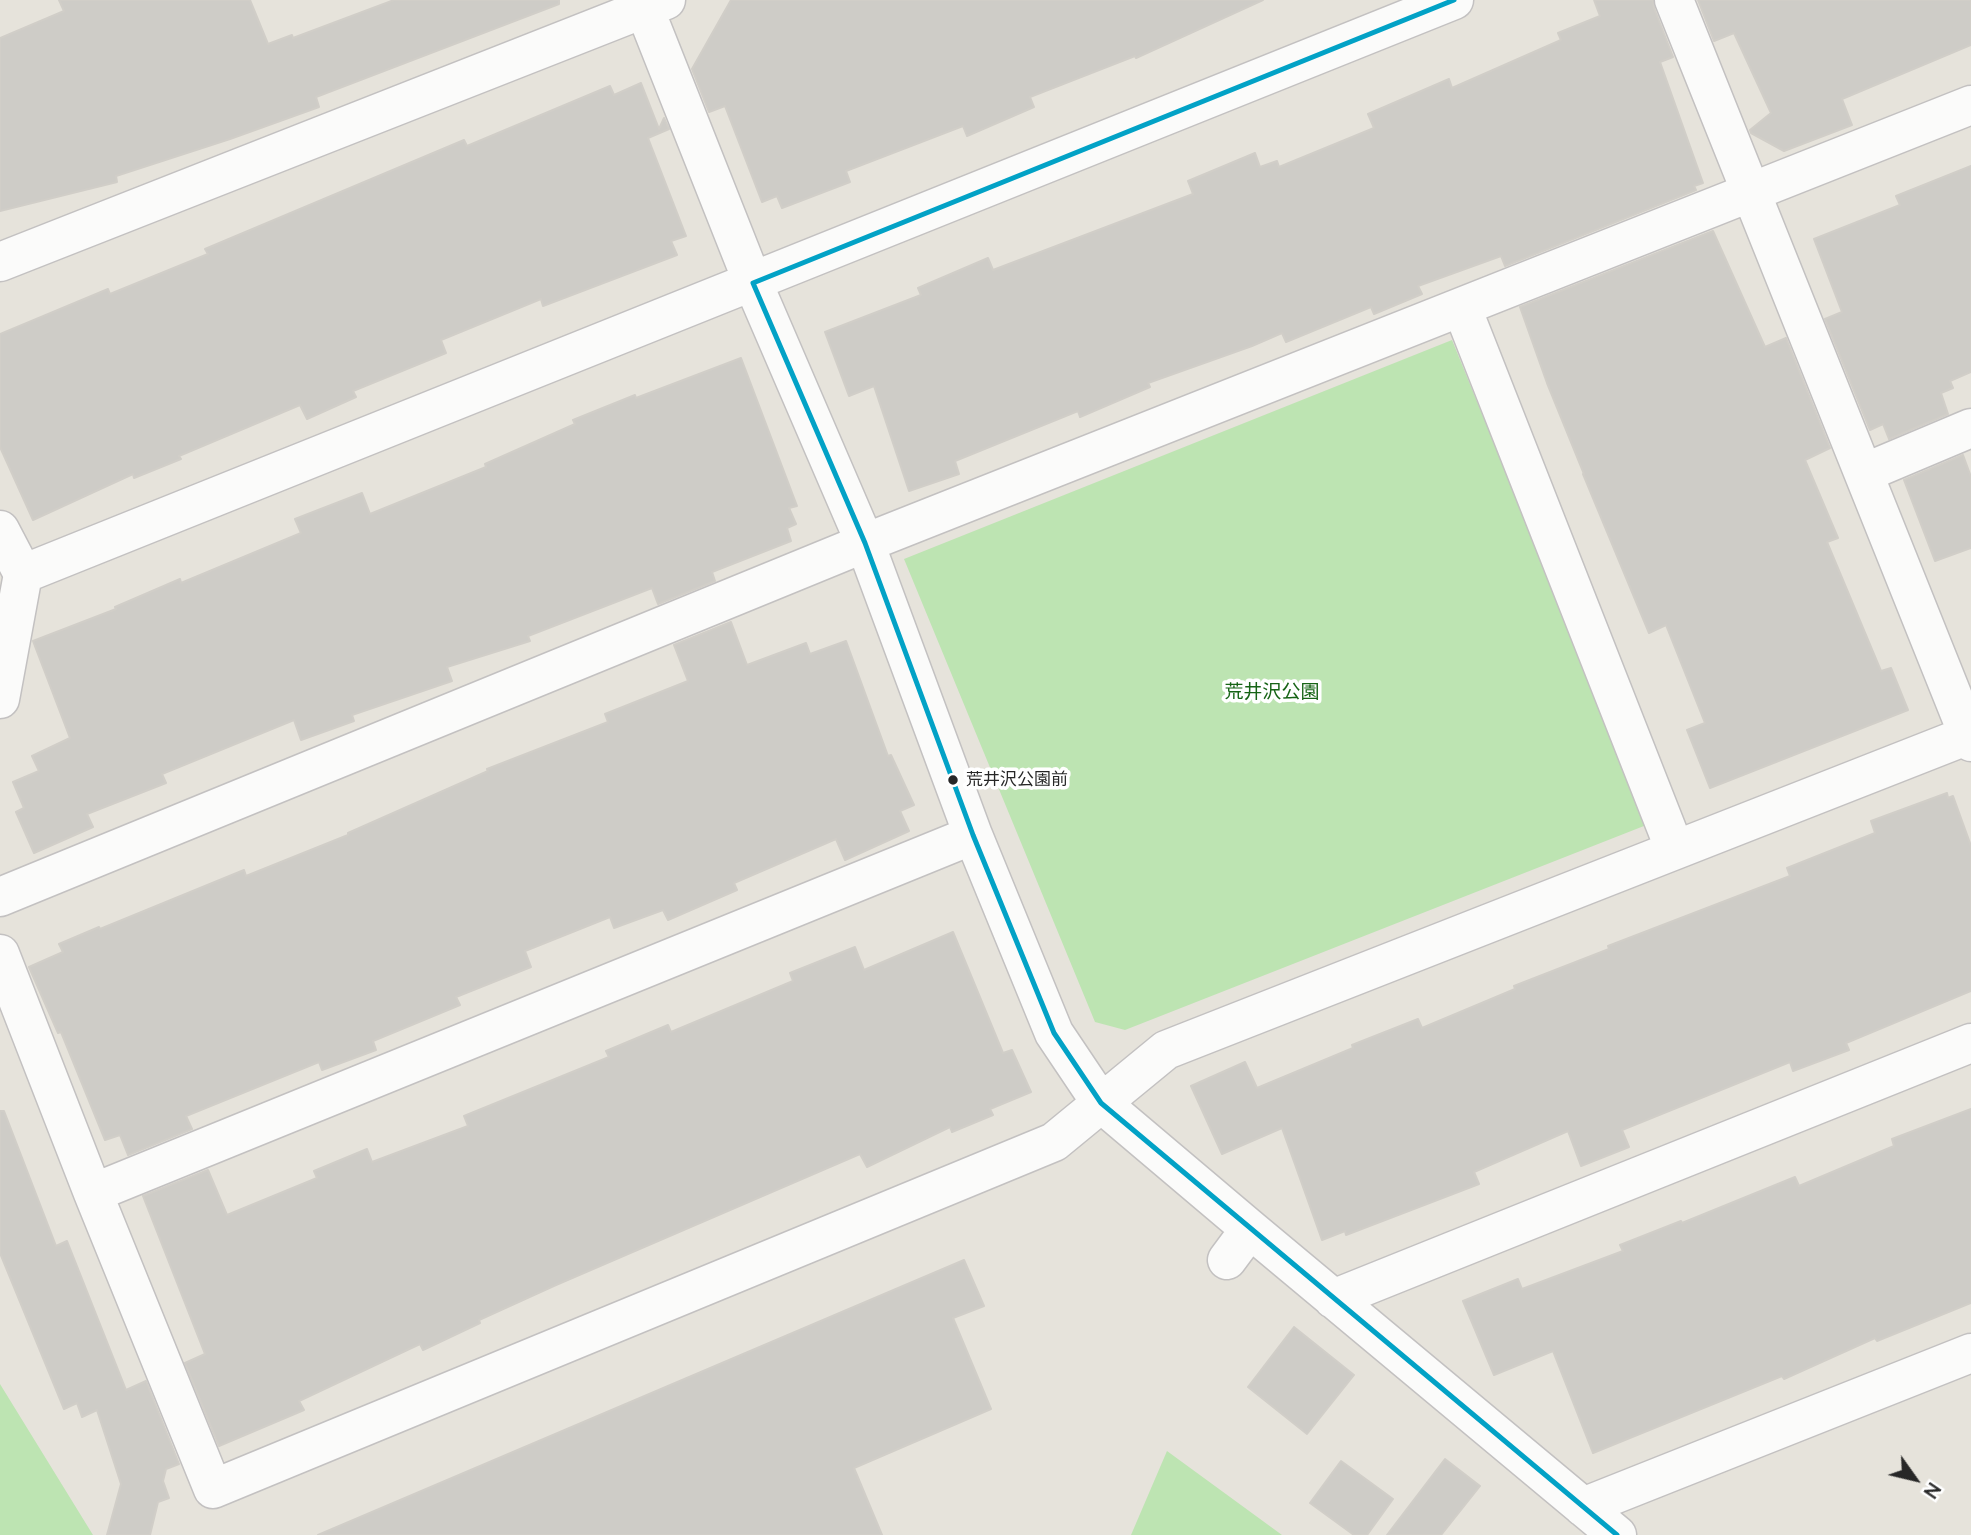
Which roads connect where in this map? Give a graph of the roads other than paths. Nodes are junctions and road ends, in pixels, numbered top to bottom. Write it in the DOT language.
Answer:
graph roads {
  1 [pos="1454,0"];
  2 [pos="1674,0"];
  3 [pos="650,3"];
  4 [pos="1971,105"];
  5 [pos="1751,194"];
  6 [pos="0,262"];
  7 [pos="753,283"];
  8 [pos="1462,307"];
  9 [pos="1971,428"];
  10 [pos="1864,473"];
  11 [pos="0,530"];
  12 [pos="865,543"];
  13 [pos="23,574"];
  14 [pos="0,699"];
  15 [pos="1970,737"];
  16 [pos="973,835"];
  17 [pos="1675,850"];
  18 [pos="0,897"];
  19 [pos="0,954"];
  20 [pos="1971,1044"];
  21 [pos="1101,1103"];
  22 [pos="93,1192"];
  23 [pos="1250,1229"];
  24 [pos="1227,1260"];
  25 [pos="1333,1299"];
  26 [pos="1971,1353"];
  27 [pos="1583,1507"];
  28 [pos="1617,1535"];
  1 -- 7 [label="street"];
  2 -- 5 [label="street"];
  3 -- 6 [label="street"];
  3 -- 7 [label="street"];
  4 -- 5 [label="street"];
  5 -- 8 [label="street"];
  5 -- 10 [label="street"];
  7 -- 12 [label="street"];
  7 -- 13 [label="street"];
  8 -- 12 [label="street"];
  8 -- 17 [label="street"];
  9 -- 10 [label="street"];
  10 -- 15 [label="street"];
  11 -- 13 [label="street"];
  12 -- 16 [label="street"];
  12 -- 18 [label="street"];
  13 -- 14 [label="street"];
  15 -- 17 [label="street"];
  16 -- 21 [label="street"];
  16 -- 22 [label="street"];
  17 -- 21 [label="street"];
  19 -- 22 [label="street"];
  20 -- 25 [label="street"];
  21 -- 22 [label="street"];
  21 -- 23 [label="street"];
  23 -- 24 [label="street"];
  23 -- 25 [label="street"];
  25 -- 27 [label="street"];
  26 -- 27 [label="street"];
  27 -- 28 [label="street"];
}
